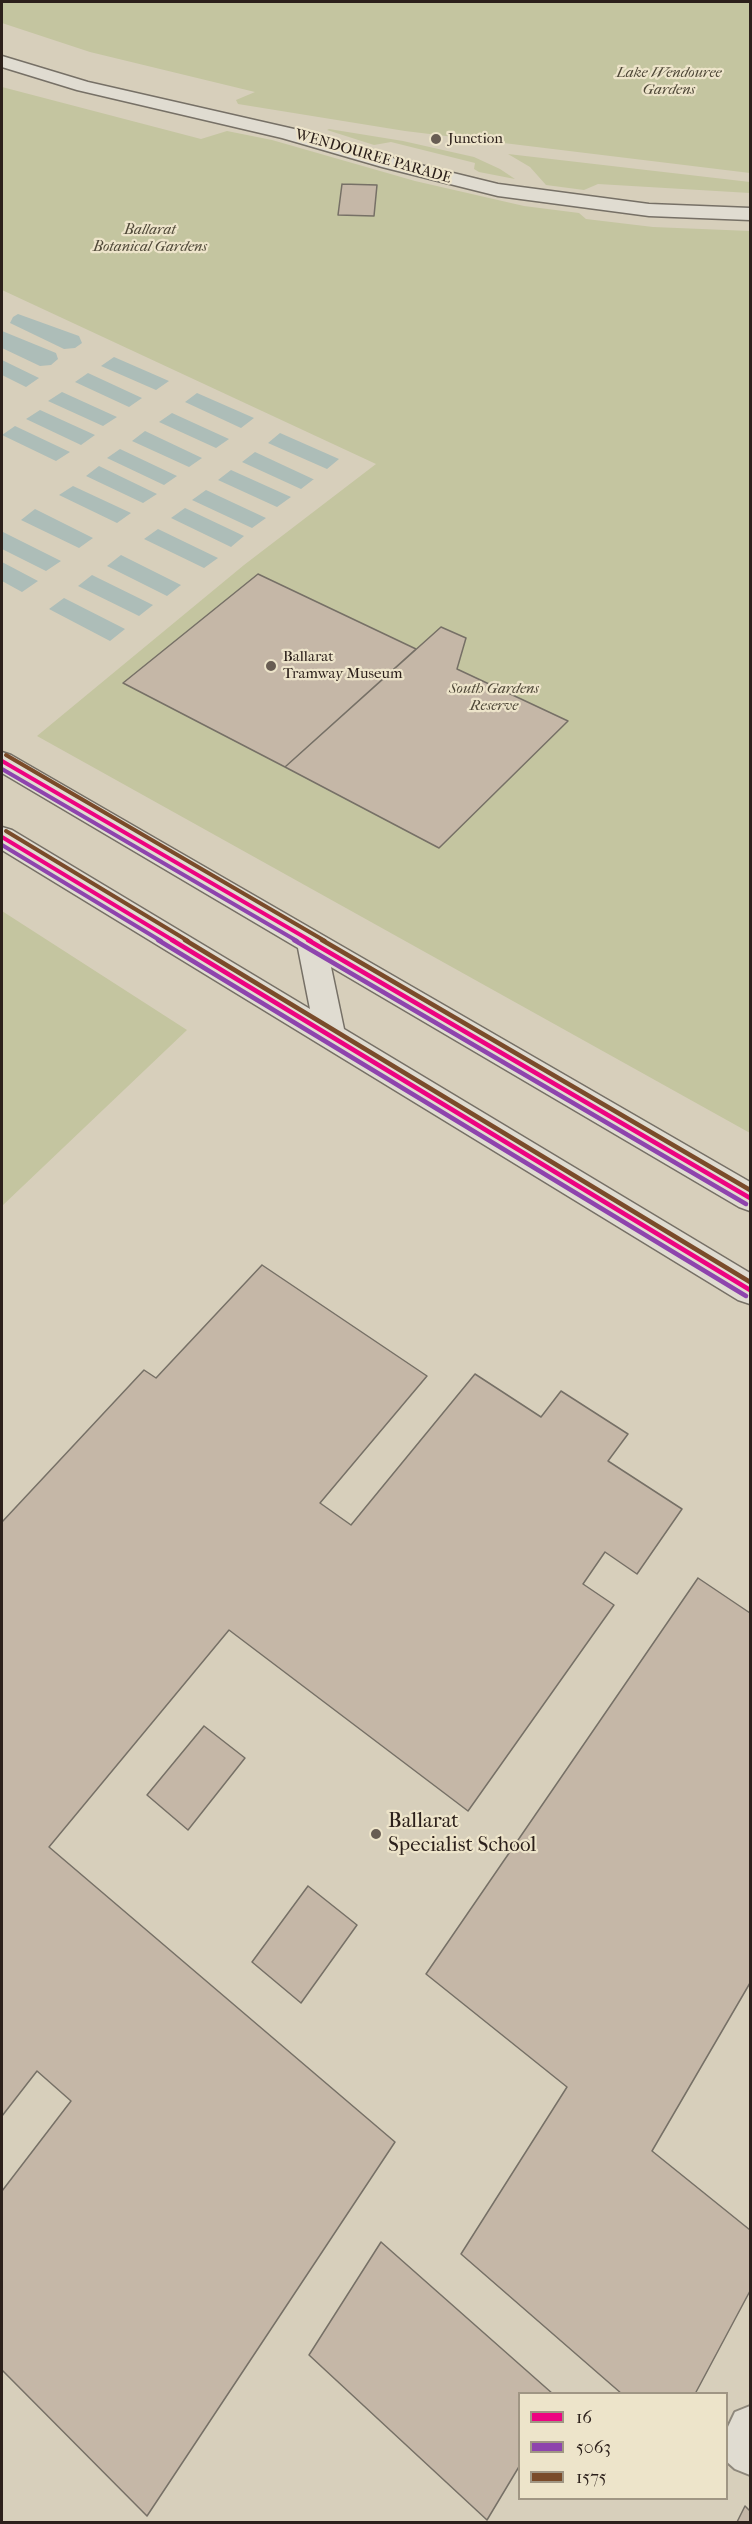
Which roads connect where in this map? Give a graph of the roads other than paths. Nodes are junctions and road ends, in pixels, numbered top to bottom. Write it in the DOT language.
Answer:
graph roads {
  1 [pos="2,61"];
  2 [pos="750,214"];
  3 [pos="2,761"];
  4 [pos="2,837"];
  5 [pos="312,943"];
  6 [pos="330,1035"];
  7 [pos="750,1198"];
  8 [pos="750,1290"];
  9 [pos="750,2427"];
  10 [pos="750,2454"];
  1 -- 2 [label="main road, WENDOUREE PARADE"];
  3 -- 5 [label="main road"];
  4 -- 6 [label="main road"];
  5 -- 6 [label="main road"];
  5 -- 7 [label="main road"];
  6 -- 8 [label="main road"];
  9 -- 10 [label="lane"];
}
